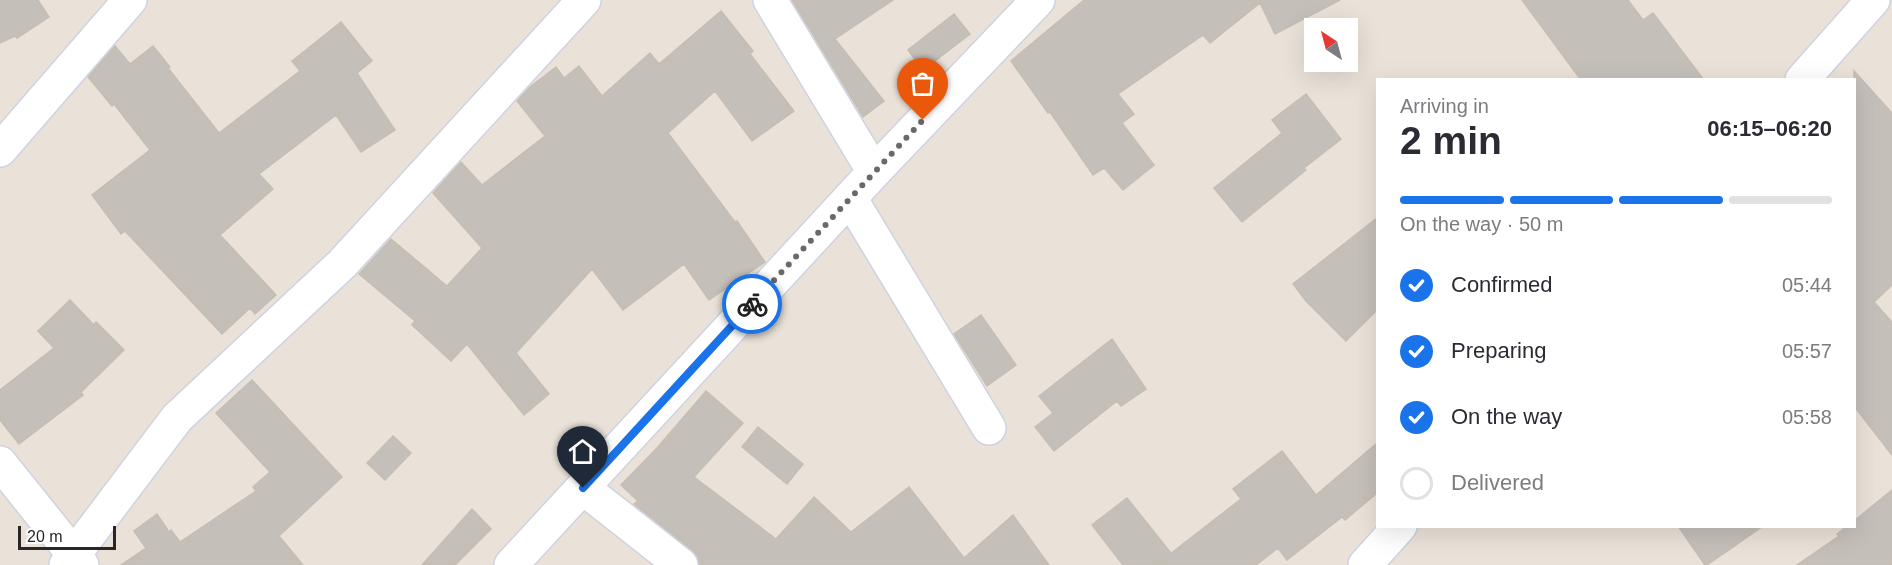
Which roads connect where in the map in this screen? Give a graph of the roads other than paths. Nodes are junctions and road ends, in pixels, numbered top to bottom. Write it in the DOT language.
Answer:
graph roads {
  1 [pos="130,0"];
  2 [pos="584,0"];
  3 [pos="770,0"];
  4 [pos="1038,0"];
  5 [pos="1873,0"];
  6 [pos="1804,78"];
  7 [pos="0,150"];
  8 [pos="874,172"];
  9 [pos="850,198"];
  10 [pos="989,428"];
  11 [pos="0,463"];
  12 [pos="583,488"];
  13 [pos="1398,528"];
  14 [pos="74,561"];
  15 [pos="511,565"];
  16 [pos="681,565"];
  17 [pos="1365,565"];
  1 -- 7 [label="street"];
  2 -- 14 [label="street"];
  3 -- 8 [label="street"];
  4 -- 8 [label="street"];
  5 -- 6 [label="street"];
  8 -- 9 [label="street"];
  9 -- 10 [label="street"];
  9 -- 12 [label="street"];
  11 -- 14 [label="street"];
  12 -- 15 [label="street"];
  12 -- 16 [label="street"];
  13 -- 17 [label="street"];
}
